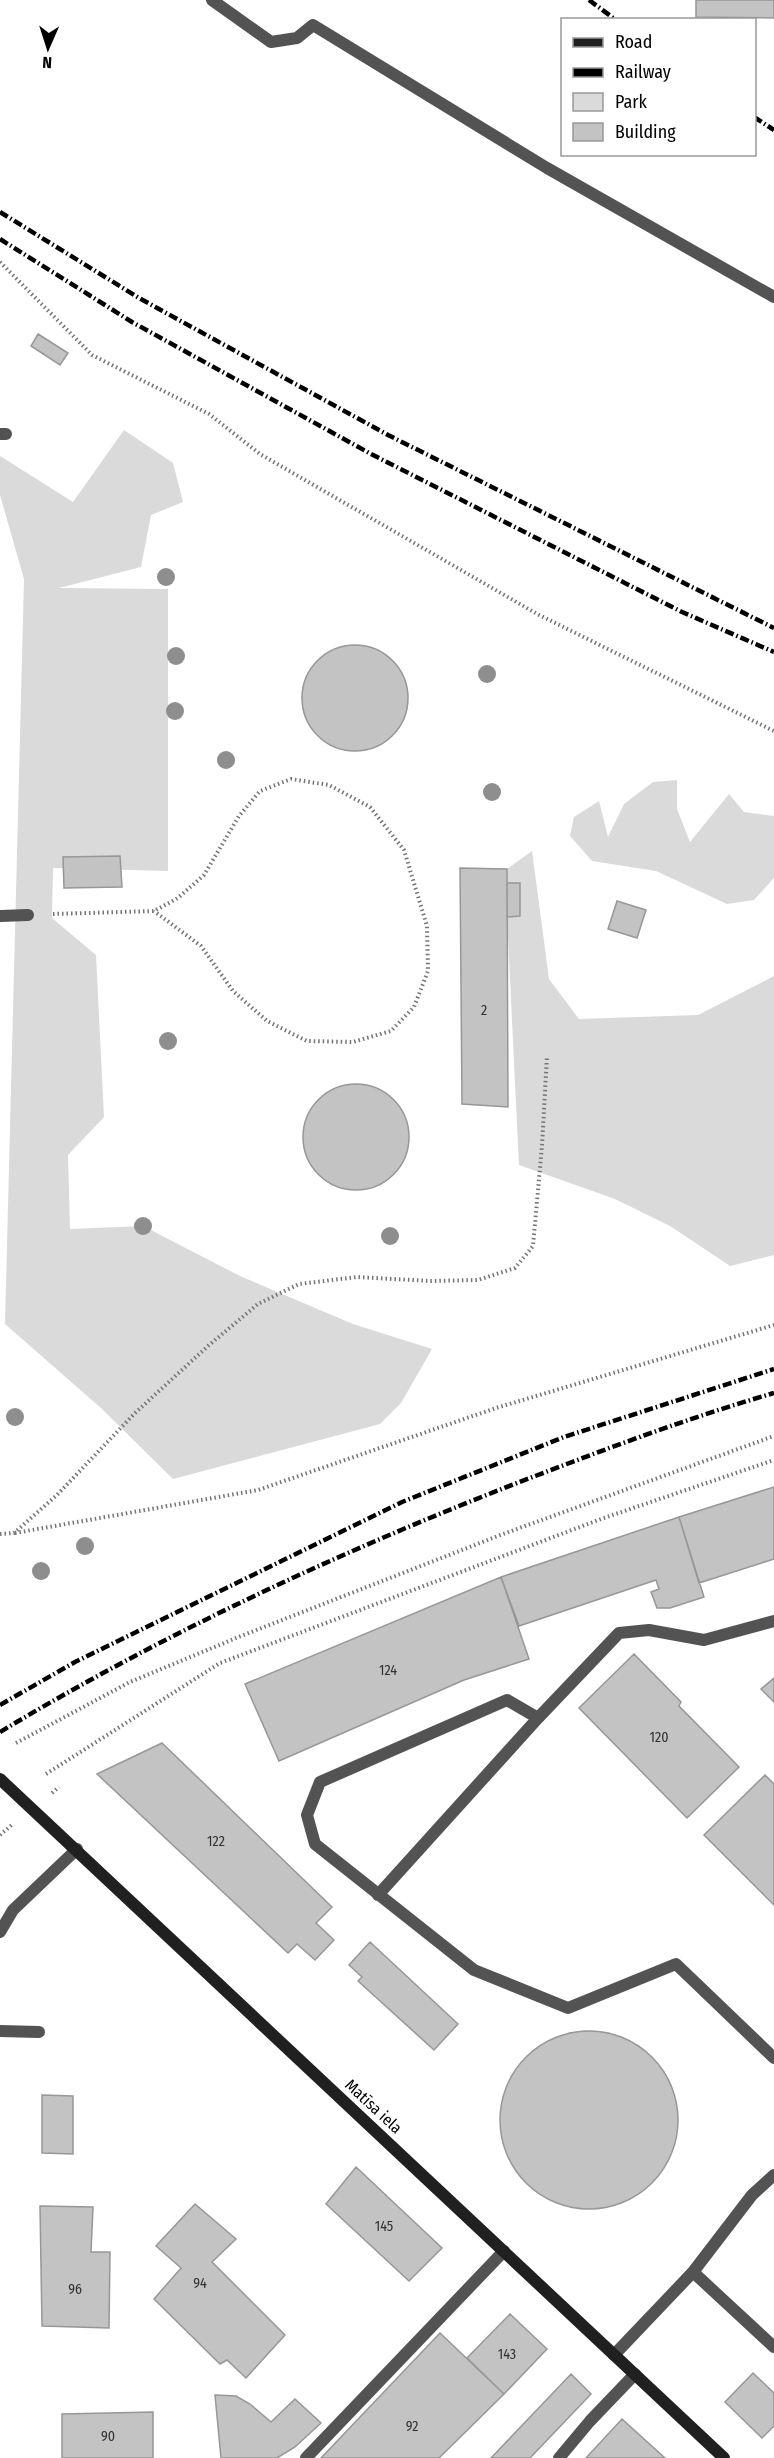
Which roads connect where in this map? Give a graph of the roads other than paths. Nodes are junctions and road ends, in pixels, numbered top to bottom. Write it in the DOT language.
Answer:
graph roads {
  1 [pos="212,0"];
  2 [pos="774,297"];
  3 [pos="28,915"];
  4 [pos="0,916"];
  5 [pos="774,1621"];
  6 [pos="538,1718"];
  7 [pos="0,1779"];
  8 [pos="76,1849"];
  9 [pos="378,1895"];
  10 [pos="0,1932"];
  11 [pos="0,2031"];
  12 [pos="39,2032"];
  13 [pos="774,2058"];
  14 [pos="774,2175"];
  15 [pos="504,2251"];
  16 [pos="693,2272"];
  17 [pos="774,2347"];
  18 [pos="614,2355"];
  19 [pos="635,2374"];
  20 [pos="306,2458"];
  21 [pos="559,2458"];
  22 [pos="724,2458"];
  1 -- 2 [label="street"];
  3 -- 4 [label="street"];
  5 -- 6 [label="street"];
  6 -- 9 [label="street"];
  6 -- 9 [label="street"];
  7 -- 8 [label="street, Matīsa iela"];
  8 -- 10 [label="street"];
  8 -- 15 [label="street, Matīsa iela"];
  9 -- 13 [label="street"];
  11 -- 12 [label="street"];
  14 -- 16 [label="street"];
  15 -- 18 [label="street, Matīsa iela"];
  15 -- 20 [label="street"];
  16 -- 17 [label="street"];
  16 -- 18 [label="street"];
  18 -- 19 [label="street, Matīsa iela"];
  19 -- 21 [label="street"];
  19 -- 22 [label="street, Matīsa iela"];
}
